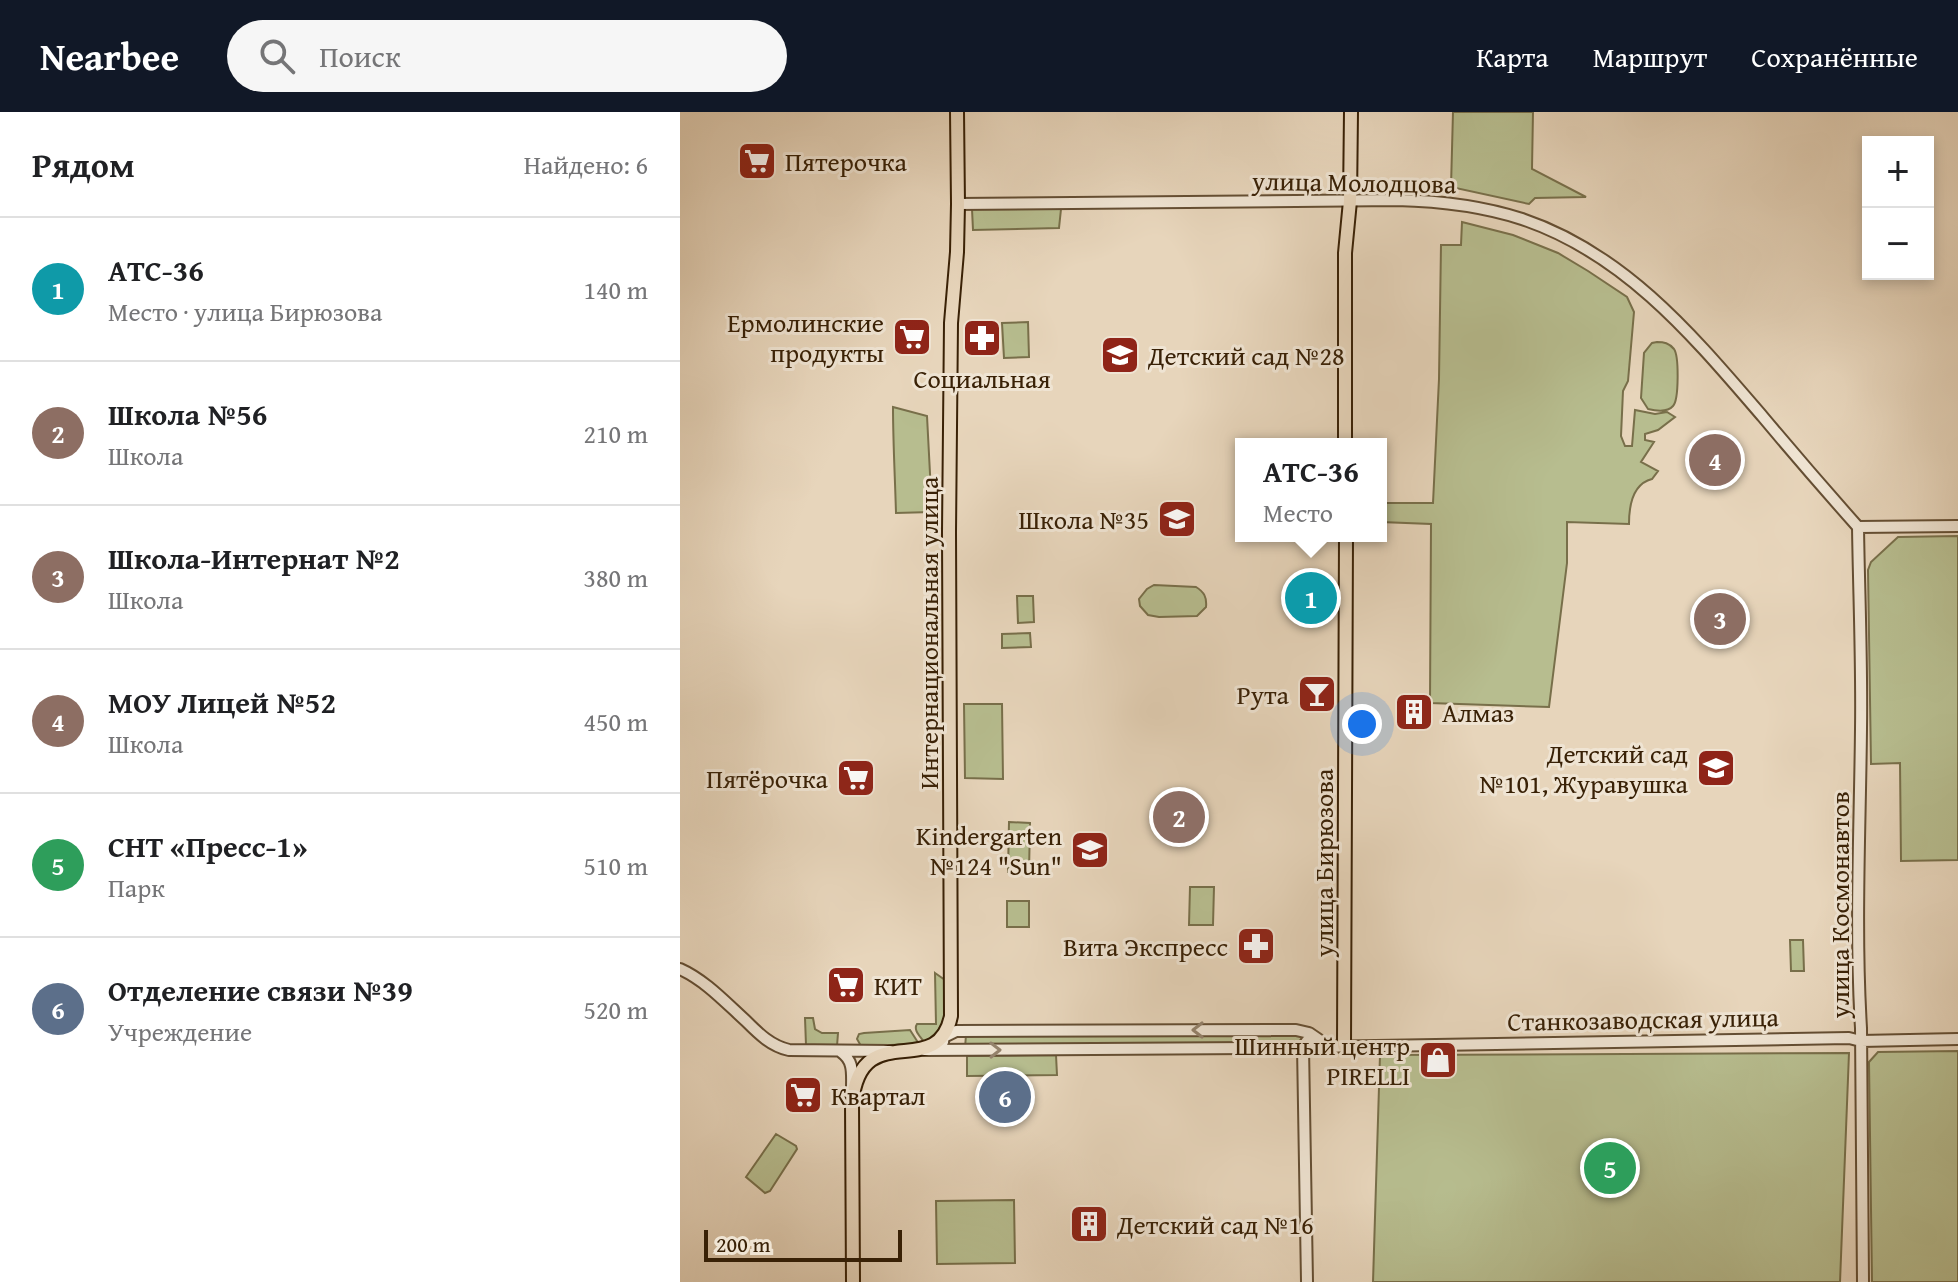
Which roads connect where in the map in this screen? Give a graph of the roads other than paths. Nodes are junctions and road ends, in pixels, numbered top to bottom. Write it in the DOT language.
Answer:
graph roads {
  1 [pos="957,112"];
  2 [pos="1351,112"];
  3 [pos="1350,201"];
  4 [pos="958,204"];
  5 [pos="1345,438"];
  6 [pos="1958,526"];
  7 [pos="1858,527"];
  8 [pos="1346,542"];
  9 [pos="680,969"];
  10 [pos="951,1016"];
  11 [pos="966,1031"];
  12 [pos="1305,1032"];
  13 [pos="944,1037"];
  14 [pos="1958,1039"];
  15 [pos="1861,1041"];
  16 [pos="1328,1046"];
  17 [pos="1344,1046"];
  18 [pos="1303,1047"];
  19 [pos="917,1050"];
  20 [pos="953,1050"];
  21 [pos="839,1051"];
  22 [pos="892,1051"];
  23 [pos="852,1102"];
  24 [pos="853,1282"];
  25 [pos="1307,1282"];
  26 [pos="1863,1282"];
  1 -- 4 [label="main road, Интернациональная улица"];
  2 -- 3 [label="main road"];
  3 -- 4 [label="street, улица Молодцова"];
  3 -- 5 [label="main road"];
  3 -- 7 [label="street, улица Молодцова"];
  4 -- 10 [label="main road, Интернациональная улица"];
  6 -- 7 [label="street"];
  7 -- 15 [label="street, улица Космонавтов"];
  8 -- 17 [label="main road, улица Бирюзова"];
  9 -- 21 [label="street"];
  10 -- 11 [label="street"];
  10 -- 13 [label="main road, Интернациональная улица"];
  12 -- 11 [label="street, one-way"];
  11 -- 13 [label="street"];
  12 -- 16 [label="street"];
  12 -- 18 [label="street"];
  13 -- 19 [label="main road"];
  13 -- 20 [label="street"];
  14 -- 15 [label="street, Станкозаводская улица"];
  15 -- 17 [label="street, Станкозаводская улица"];
  15 -- 26 [label="street, улица Космонавтов"];
  16 -- 17 [label="street, Станкозаводская улица"];
  16 -- 18 [label="street, Станкозаводская улица"];
  20 -- 18 [label="street, Станкозаводская улица, one-way"];
  18 -- 25 [label="street"];
  19 -- 20 [label="street, Станкозаводская улица"];
  19 -- 22 [label="main road"];
  21 -- 22 [label="street"];
  21 -- 23 [label="street"];
  22 -- 23 [label="main road"];
  23 -- 24 [label="main road"];
}
